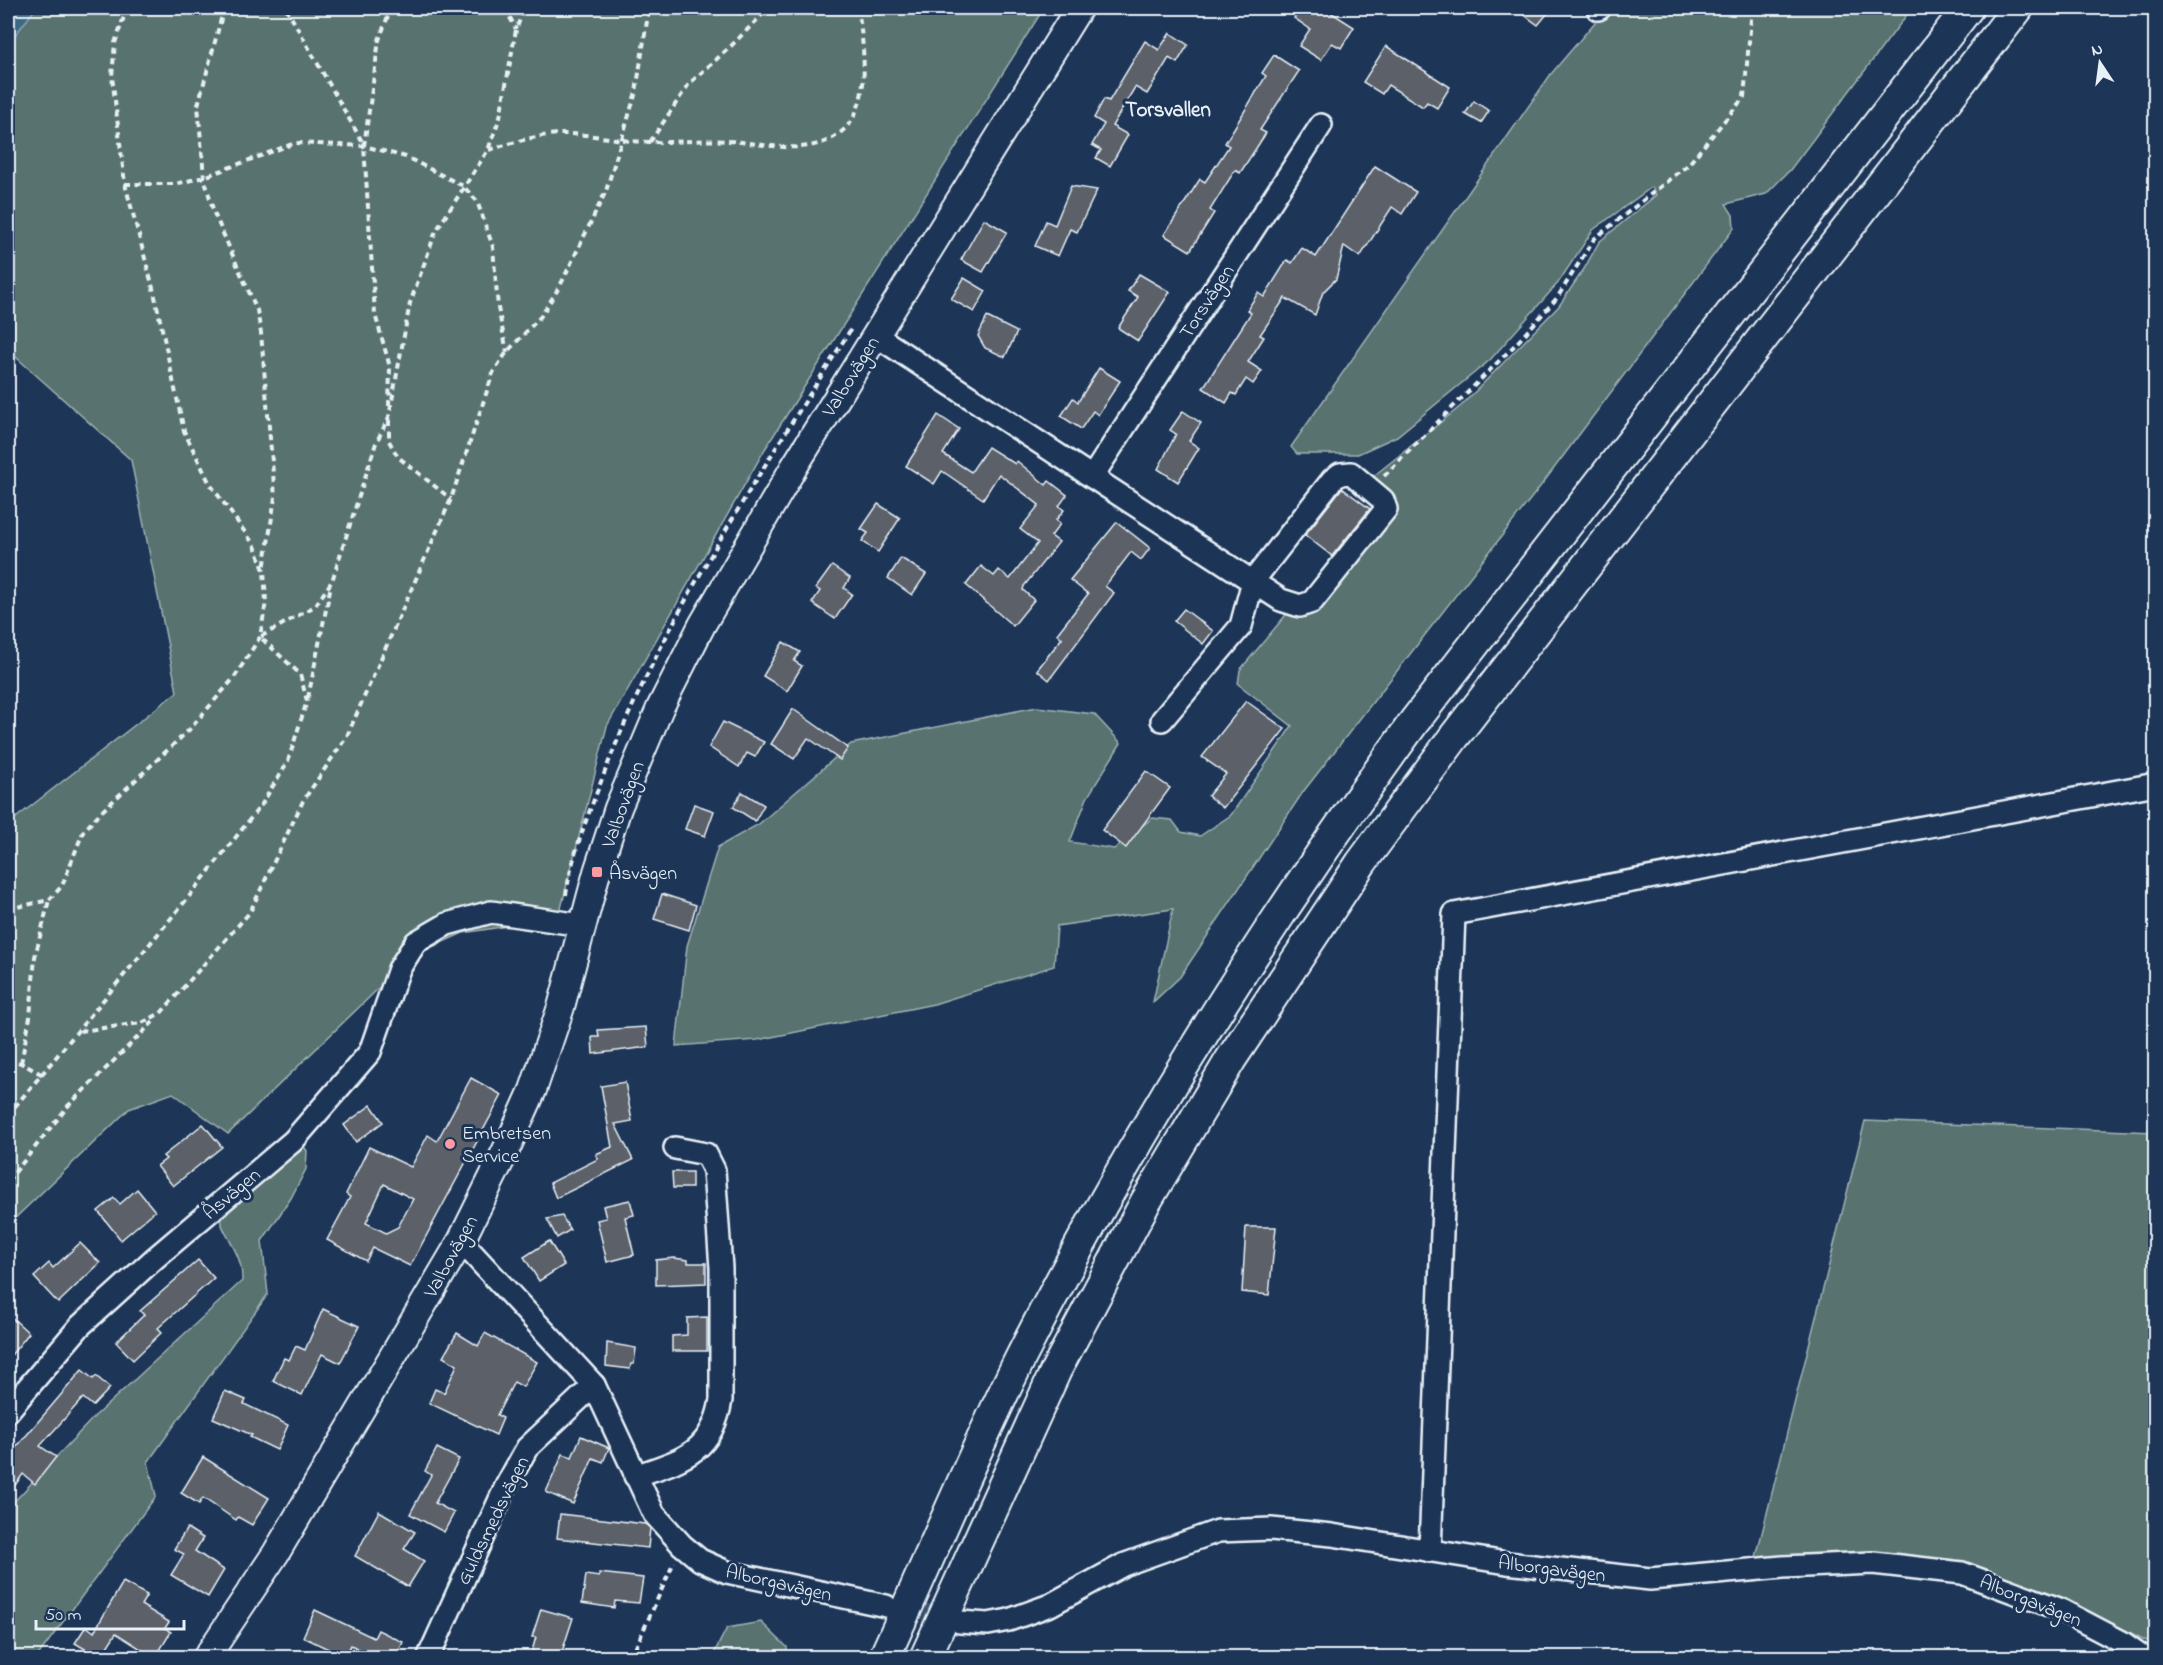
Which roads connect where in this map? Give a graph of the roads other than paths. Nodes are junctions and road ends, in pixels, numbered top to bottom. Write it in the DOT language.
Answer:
graph roads {
  1 [pos="1079,8"];
  2 [pos="1968,8"];
  3 [pos="2018,8"];
  4 [pos="1321,125"];
  5 [pos="875,335"];
  6 [pos="1092,477"];
  7 [pos="1253,581"];
  8 [pos="1162,720"];
  9 [pos="2156,784"];
  10 [pos="582,925"];
  11 [pos="675,1148"];
  12 [pos="461,1241"];
  13 [pos="594,1384"];
  14 [pos="8,1411"];
  15 [pos="634,1476"];
  16 [pos="1430,1551"];
  17 [pos="886,1606"];
  18 [pos="960,1622"];
  19 [pos="206,1658"];
  20 [pos="428,1658"];
  21 [pos="884,1658"];
  22 [pos="926,1658"];
  23 [pos="2145,1658"];
  1 -- 5 [label="main road, Valbovägen"];
  2 -- 21 [label="highway"];
  3 -- 22 [label="highway"];
  4 -- 6 [label="street, Torsvägen"];
  5 -- 6 [label="street"];
  5 -- 10 [label="main road, Valbovägen"];
  6 -- 7 [label="street"];
  7 -- 7 [label="street"];
  7 -- 8 [label="street"];
  9 -- 16 [label="street"];
  10 -- 12 [label="main road, Valbovägen"];
  10 -- 14 [label="street, Åsvägen"];
  11 -- 15 [label="street"];
  12 -- 13 [label="street"];
  12 -- 19 [label="main road, Valbovägen"];
  13 -- 15 [label="street, Alborgavägen"];
  13 -- 20 [label="street, Guldsmedsvägen"];
  15 -- 17 [label="street, Alborgavägen"];
  16 -- 18 [label="street, Alborgavägen"];
  16 -- 23 [label="street, Alborgavägen"];
}
